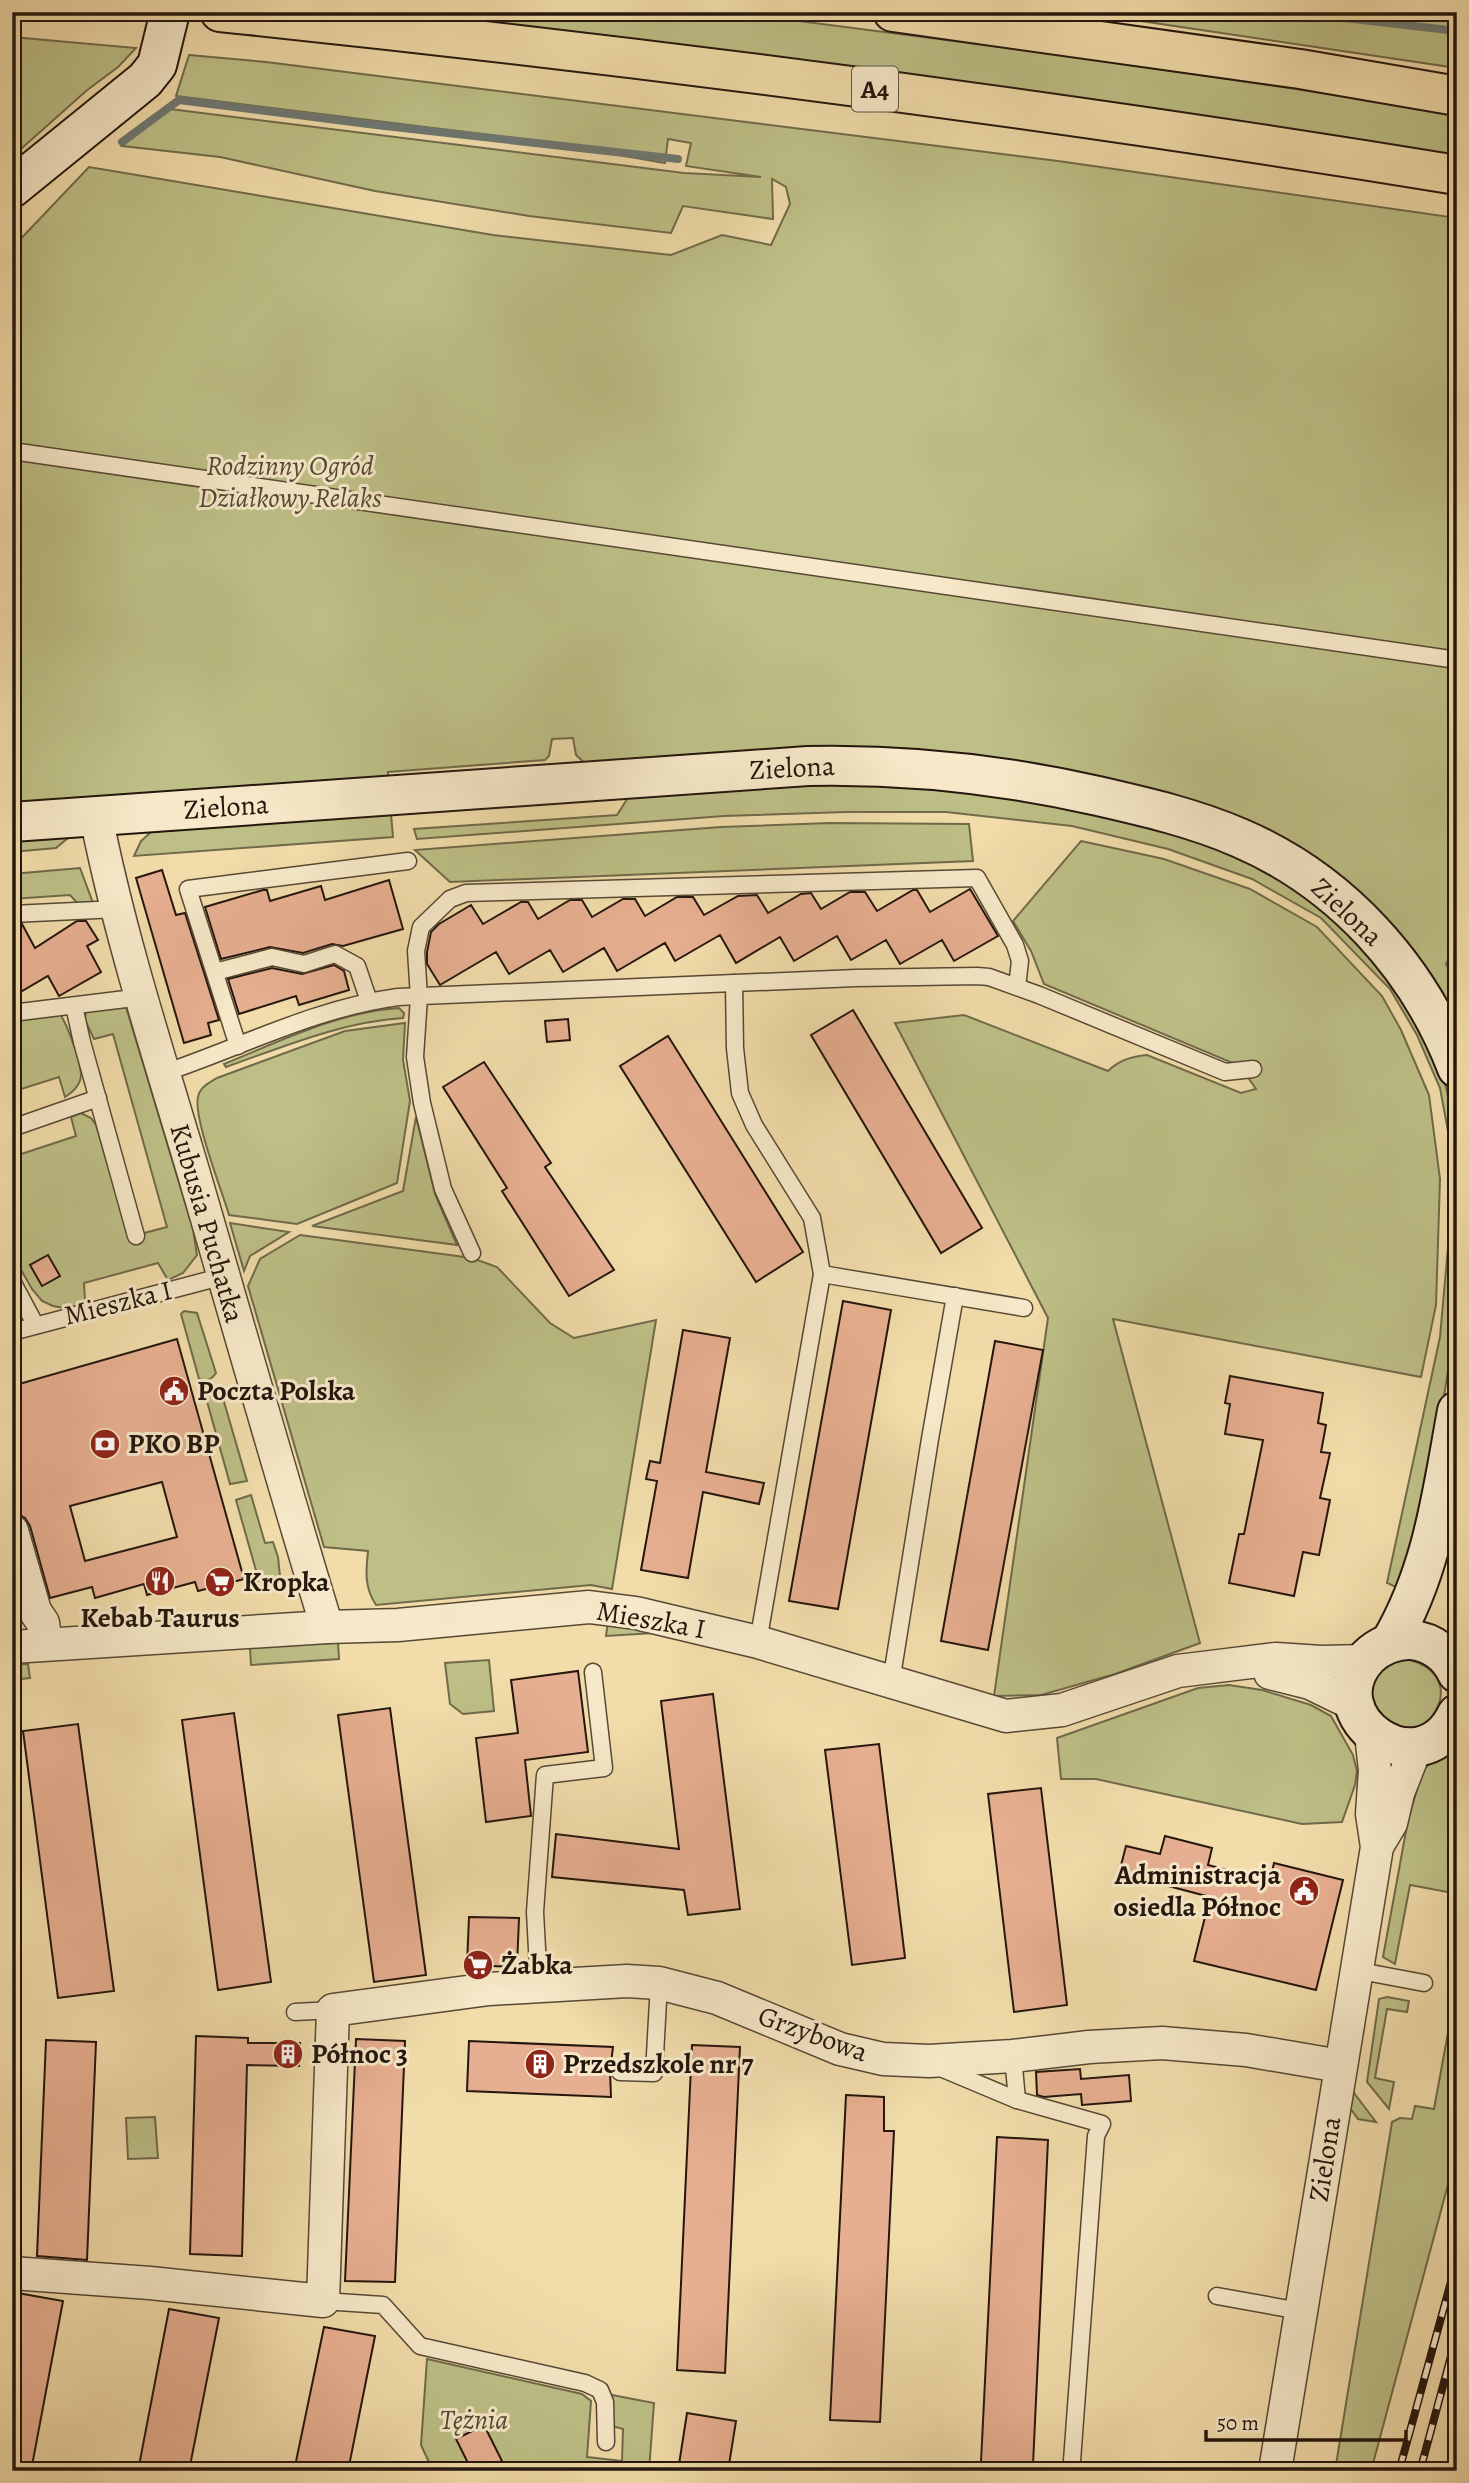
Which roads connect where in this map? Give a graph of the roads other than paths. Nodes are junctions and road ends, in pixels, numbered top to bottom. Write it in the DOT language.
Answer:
graph roads {
  1 [pos="170,12"];
  2 [pos="220,12"];
  3 [pos="893,12"];
  4 [pos="1457,96"];
  5 [pos="1457,174"];
  6 [pos="12,188"];
  7 [pos="12,451"];
  8 [pos="1457,660"];
  9 [pos="96,816"];
  10 [pos="12,822"];
  11 [pos="408,861"];
  12 [pos="118,909"];
  13 [pos="12,914"];
  14 [pos="215,972"];
  15 [pos="734,983"];
  16 [pos="1017,987"];
  17 [pos="142,997"];
  18 [pos="419,997"];
  19 [pos="369,1001"];
  20 [pos="74,1006"];
  21 [pos="12,1013"];
  22 [pos="238,1046"];
  23 [pos="1455,1059"];
  24 [pos="1253,1069"];
  25 [pos="164,1073"];
  26 [pos="98,1098"];
  27 [pos="12,1128"];
  28 [pos="136,1236"];
  29 [pos="472,1253"];
  30 [pos="822,1274"];
  31 [pos="224,1276"];
  32 [pos="12,1282"];
  33 [pos="955,1296"];
  34 [pos="1024,1308"];
  35 [pos="35,1324"];
  36 [pos="12,1332"];
  37 [pos="1457,1411"];
  38 [pos="12,1531"];
  39 [pos="1431,1549"];
  40 [pos="327,1627"];
  41 [pos="758,1642"];
  42 [pos="46,1644"];
  43 [pos="12,1647"];
  44 [pos="1378,1652"];
  45 [pos="1448,1662"];
  46 [pos="1231,1666"];
  47 [pos="593,1672"];
  48 [pos="891,1682"];
  49 [pos="1363,1719"];
  50 [pos="1444,1729"];
  51 [pos="1377,1847"];
  52 [pos="1355,1970"];
  53 [pos="659,1983"];
  54 [pos="1424,1983"];
  55 [pos="539,1986"];
  56 [pos="333,2011"];
  57 [pos="295,2012"];
  58 [pos="1013,2056"];
  59 [pos="929,2061"];
  60 [pos="1340,2066"];
  61 [pos="620,2072"];
  62 [pos="1017,2100"];
  63 [pos="12,2273"];
  64 [pos="1217,2296"];
  65 [pos="323,2301"];
  66 [pos="1300,2311"];
  67 [pos="606,2442"];
  68 [pos="1072,2461"];
  69 [pos="1275,2471"];
  1 -- 6 [label="main road"];
  2 -- 5 [label="highway, A4"];
  3 -- 4 [label="highway"];
  7 -- 8 [label="lane"];
  9 -- 10 [label="main road, Zielona"];
  9 -- 12 [label="street, Kubusia Puchatka"];
  9 -- 23 [label="main road, Zielona"];
  11 -- 14 [label="lane"];
  12 -- 13 [label="lane"];
  12 -- 17 [label="street, Kubusia Puchatka"];
  14 -- 19 [label="lane"];
  14 -- 22 [label="lane"];
  15 -- 16 [label="lane"];
  15 -- 18 [label="lane"];
  15 -- 30 [label="lane"];
  16 -- 18 [label="lane"];
  16 -- 24 [label="lane"];
  17 -- 20 [label="lane"];
  17 -- 25 [label="street, Kubusia Puchatka"];
  18 -- 19 [label="lane"];
  18 -- 29 [label="lane"];
  19 -- 22 [label="lane"];
  20 -- 21 [label="lane"];
  20 -- 26 [label="lane"];
  22 -- 25 [label="lane"];
  25 -- 31 [label="street, Kubusia Puchatka"];
  26 -- 27 [label="lane"];
  26 -- 28 [label="lane"];
  30 -- 33 [label="lane"];
  30 -- 41 [label="lane"];
  31 -- 35 [label="lane, Mieszka I"];
  31 -- 40 [label="street, Kubusia Puchatka"];
  32 -- 35 [label="lane"];
  33 -- 34 [label="lane"];
  33 -- 48 [label="lane"];
  35 -- 36 [label="lane, Mieszka I"];
  37 -- 39 [label="main road"];
  38 -- 42 [label="street"];
  39 -- 44 [label="main road"];
  39 -- 45 [label="main road"];
  40 -- 41 [label="street, Mieszka I"];
  40 -- 42 [label="street, Mieszka I"];
  41 -- 48 [label="street, Mieszka I"];
  42 -- 43 [label="street, Mieszka I"];
  44 -- 45 [label="main road"];
  44 -- 46 [label="street, Mieszka I"];
  44 -- 49 [label="main road"];
  46 -- 48 [label="street, Mieszka I"];
  46 -- 49 [label="street, Mieszka I"];
  47 -- 55 [label="lane"];
  49 -- 50 [label="main road"];
  49 -- 51 [label="street, Zielona"];
  50 -- 51 [label="street, Zielona"];
  51 -- 52 [label="street, Zielona"];
  52 -- 54 [label="lane"];
  52 -- 60 [label="street, Zielona"];
  53 -- 55 [label="street, Grzybowa"];
  53 -- 59 [label="street, Grzybowa"];
  53 -- 61 [label="lane"];
  55 -- 56 [label="street, Grzybowa"];
  56 -- 57 [label="lane"];
  56 -- 65 [label="street"];
  58 -- 59 [label="street, Grzybowa"];
  58 -- 60 [label="street, Grzybowa"];
  58 -- 62 [label="lane"];
  59 -- 62 [label="lane"];
  60 -- 66 [label="street, Zielona"];
  62 -- 68 [label="lane"];
  63 -- 65 [label="street"];
  64 -- 66 [label="lane"];
  65 -- 67 [label="lane"];
  66 -- 69 [label="street, Zielona"];
}
